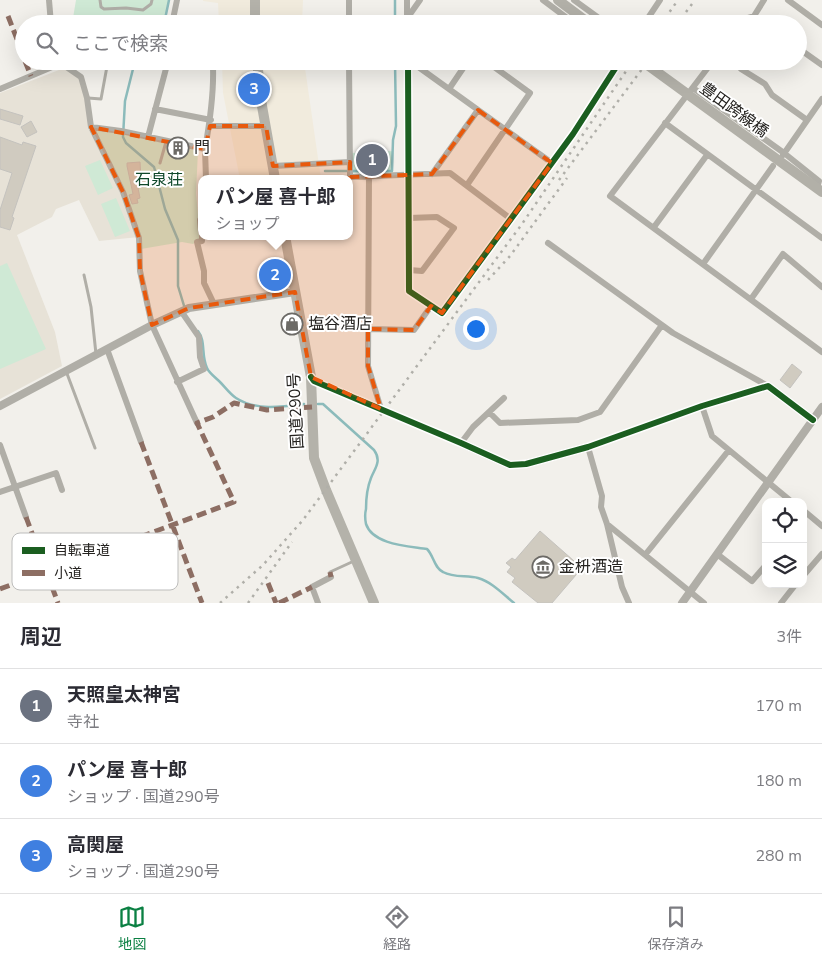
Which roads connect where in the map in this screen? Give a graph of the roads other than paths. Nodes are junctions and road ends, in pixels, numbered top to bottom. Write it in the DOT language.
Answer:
graph roads {
  1 [pos="50,0"];
  2 [pos="100,0"];
  3 [pos="152,0"];
  4 [pos="177,0"];
  5 [pos="255,0"];
  6 [pos="349,0"];
  7 [pos="407,0"];
  8 [pos="420,0"];
  9 [pos="543,0"];
  10 [pos="558,0"];
  11 [pos="574,0"];
  12 [pos="660,0"];
  13 [pos="764,0"];
  14 [pos="788,0"];
  15 [pos="51,15"];
  16 [pos="174,15"];
  17 [pos="255,15"];
  18 [pos="349,15"];
  19 [pos="407,15"];
  20 [pos="410,15"];
  21 [pos="562,15"];
  22 [pos="578,15"];
  23 [pos="595,15"];
  24 [pos="650,15"];
  25 [pos="755,15"];
  26 [pos="822,26"];
  27 [pos="807,54"];
  28 [pos="822,65"];
  29 [pos="45,70"];
  30 [pos="73,70"];
  31 [pos="106,70"];
  32 [pos="166,70"];
  33 [pos="213,70"];
  34 [pos="258,70"];
  35 [pos="349,70"];
  36 [pos="409,70"];
  37 [pos="422,70"];
  38 [pos="462,70"];
  39 [pos="498,70"];
  40 [pos="614,70"];
  41 [pos="655,70"];
  42 [pos="706,70"];
  43 [pos="743,70"];
  44 [pos="693,88"];
  45 [pos="0,89"];
  46 [pos="449,89"];
  47 [pos="87,98"];
  48 [pos="822,99"];
  49 [pos="155,109"];
  50 [pos="478,110"];
  51 [pos="807,120"];
  52 [pos="210,123"];
  53 [pos="665,123"];
  54 [pos="91,126"];
  55 [pos="266,126"];
  56 [pos="505,130"];
  57 [pos="148,137"];
  58 [pos="166,141"];
  59 [pos="205,149"];
  60 [pos="707,155"];
  61 [pos="781,160"];
  62 [pos="350,162"];
  63 [pos="160,163"];
  64 [pos="552,163"];
  65 [pos="273,166"];
  66 [pos="408,174"];
  67 [pos="432,174"];
  68 [pos="206,175"];
  69 [pos="274,175"];
  70 [pos="350,175"];
  71 [pos="369,176"];
  72 [pos="353,177"];
  73 [pos="467,186"];
  74 [pos="756,190"];
  75 [pos="819,190"];
  76 [pos="409,218"];
  77 [pos="512,219"];
  78 [pos="654,227"];
  79 [pos="822,238"];
  80 [pos="202,240"];
  81 [pos="287,240"];
  82 [pos="548,243"];
  83 [pos="703,264"];
  84 [pos="409,270"];
  85 [pos="84,275"];
  86 [pos="822,287"];
  87 [pos="296,292"];
  88 [pos="751,299"];
  89 [pos="214,304"];
  90 [pos="431,306"];
  91 [pos="185,309"];
  92 [pos="152,325"];
  93 [pos="662,325"];
  94 [pos="368,329"];
  95 [pos="107,349"];
  96 [pos="822,352"];
  97 [pos="96,355"];
  98 [pos="65,370"];
  99 [pos="311,377"];
  100 [pos="177,382"];
  101 [pos="768,386"];
  102 [pos="504,398"];
  103 [pos="0,406"];
  104 [pos="702,406"];
  105 [pos="822,407"];
  106 [pos="381,410"];
  107 [pos="489,412"];
  108 [pos="814,420"];
  109 [pos="197,423"];
  110 [pos="141,442"];
  111 [pos="461,443"];
  112 [pos="0,445"];
  113 [pos="588,447"];
  114 [pos="95,448"];
  115 [pos="729,450"];
  116 [pos="769,483"];
  117 [pos="16,486"];
  118 [pos="62,490"];
  119 [pos="0,492"];
  120 [pos="787,498"];
  121 [pos="807,515"];
  122 [pos="26,516"];
  123 [pos="608,524"];
  124 [pos="822,526"];
  125 [pos="717,554"];
  126 [pos="822,554"];
  127 [pos="645,555"];
  128 [pos="356,560"];
  129 [pos="762,570"];
  130 [pos="807,571"];
  131 [pos="330,575"];
  132 [pos="793,588"];
  133 [pos="690,592"];
  134 [pos="318,603"];
  135 [pos="374,603"];
  136 [pos="629,603"];
  137 [pos="682,603"];
  138 [pos="704,603"];
  139 [pos="781,603"];
  1 -- 15 [label="street"];
  2 -- 3 [label="lane"];
  4 -- 16 [label="street"];
  5 -- 17 [label="highway"];
  6 -- 18 [label="street"];
  7 -- 19 [label="street"];
  8 -- 20 [label="street"];
  9 -- 21 [label="street"];
  10 -- 22 [label="main road"];
  11 -- 23 [label="street"];
  12 -- 24 [label="street"];
  13 -- 25 [label="street"];
  14 -- 26 [label="street"];
  27 -- 28 [label="street"];
  29 -- 45 [label="street"];
  30 -- 47 [label="street"];
  31 -- 47 [label="lane"];
  32 -- 49 [label="street"];
  33 -- 52 [label="street"];
  34 -- 55 [label="highway"];
  35 -- 62 [label="street"];
  36 -- 66 [label="street"];
  37 -- 46 [label="street"];
  38 -- 46 [label="street"];
  39 -- 56 [label="street"];
  40 -- 64 [label="street"];
  41 -- 61 [label="main road, 豊田跨線橋"];
  42 -- 44 [label="street"];
  43 -- 51 [label="street"];
  44 -- 53 [label="street"];
  44 -- 61 [label="street"];
  46 -- 50 [label="street"];
  47 -- 54 [label="street"];
  48 -- 51 [label="street"];
  49 -- 52 [label="street"];
  49 -- 57 [label="street"];
  50 -- 56 [label="street"];
  50 -- 67 [label="street"];
  51 -- 61 [label="street"];
  52 -- 55 [label="street"];
  52 -- 59 [label="street"];
  53 -- 60 [label="street"];
  53 -- 78 [label="street"];
  54 -- 57 [label="street"];
  54 -- 92 [label="street"];
  55 -- 65 [label="highway"];
  56 -- 64 [label="street"];
  56 -- 73 [label="street"];
  57 -- 58 [label="street"];
  58 -- 59 [label="street"];
  58 -- 63 [label="lane"];
  59 -- 68 [label="street"];
  60 -- 74 [label="street"];
  60 -- 78 [label="street"];
  61 -- 74 [label="street"];
  61 -- 75 [label="main road, 豊田跨線橋"];
  62 -- 65 [label="street"];
  62 -- 70 [label="street"];
  64 -- 77 [label="street"];
  65 -- 69 [label="highway"];
  66 -- 67 [label="street"];
  66 -- 71 [label="street"];
  66 -- 76 [label="street"];
  67 -- 73 [label="street"];
  71 -- 72 [label="street"];
  71 -- 94 [label="street"];
  73 -- 77 [label="street"];
  74 -- 79 [label="street"];
  74 -- 83 [label="street"];
  76 -- 84 [label="street"];
  76 -- 84 [label="street"];
  77 -- 90 [label="street"];
  78 -- 83 [label="street"];
  80 -- 89 [label="street"];
  81 -- 87 [label="highway, 国道290号"];
  82 -- 93 [label="street"];
  83 -- 88 [label="street"];
  84 -- 90 [label="street"];
  85 -- 97 [label="lane"];
  86 -- 88 [label="street"];
  87 -- 89 [label="street"];
  87 -- 99 [label="highway, 国道290号"];
  88 -- 96 [label="street"];
  89 -- 91 [label="street"];
  90 -- 94 [label="street"];
  91 -- 92 [label="street"];
  91 -- 100 [label="street"];
  92 -- 95 [label="street"];
  92 -- 100 [label="street"];
  93 -- 101 [label="street"];
  93 -- 107 [label="street"];
  94 -- 106 [label="street"];
  95 -- 97 [label="street"];
  95 -- 110 [label="street"];
  97 -- 98 [label="street"];
  98 -- 103 [label="street"];
  98 -- 114 [label="lane"];
  99 -- 106 [label="street"];
  99 -- 128 [label="highway, 国道290号"];
  100 -- 109 [label="street"];
  101 -- 104 [label="street"];
  101 -- 108 [label="street"];
  102 -- 107 [label="street"];
  104 -- 113 [label="street"];
  104 -- 115 [label="street"];
  105 -- 108 [label="street"];
  106 -- 111 [label="street"];
  107 -- 111 [label="street"];
  108 -- 116 [label="street"];
  111 -- 113 [label="street"];
  112 -- 117 [label="street"];
  113 -- 123 [label="street"];
  115 -- 116 [label="street"];
  115 -- 127 [label="street"];
  116 -- 120 [label="street"];
  116 -- 125 [label="street"];
  117 -- 118 [label="street"];
  117 -- 119 [label="street"];
  117 -- 122 [label="street"];
  121 -- 124 [label="street"];
  123 -- 127 [label="street"];
  123 -- 136 [label="street"];
  125 -- 129 [label="street"];
  125 -- 133 [label="street"];
  126 -- 130 [label="street"];
  127 -- 133 [label="street"];
  128 -- 131 [label="lane"];
  128 -- 135 [label="highway, 国道290号"];
  131 -- 134 [label="street"];
  132 -- 139 [label="street"];
  133 -- 137 [label="street"];
  133 -- 138 [label="street"];
}
